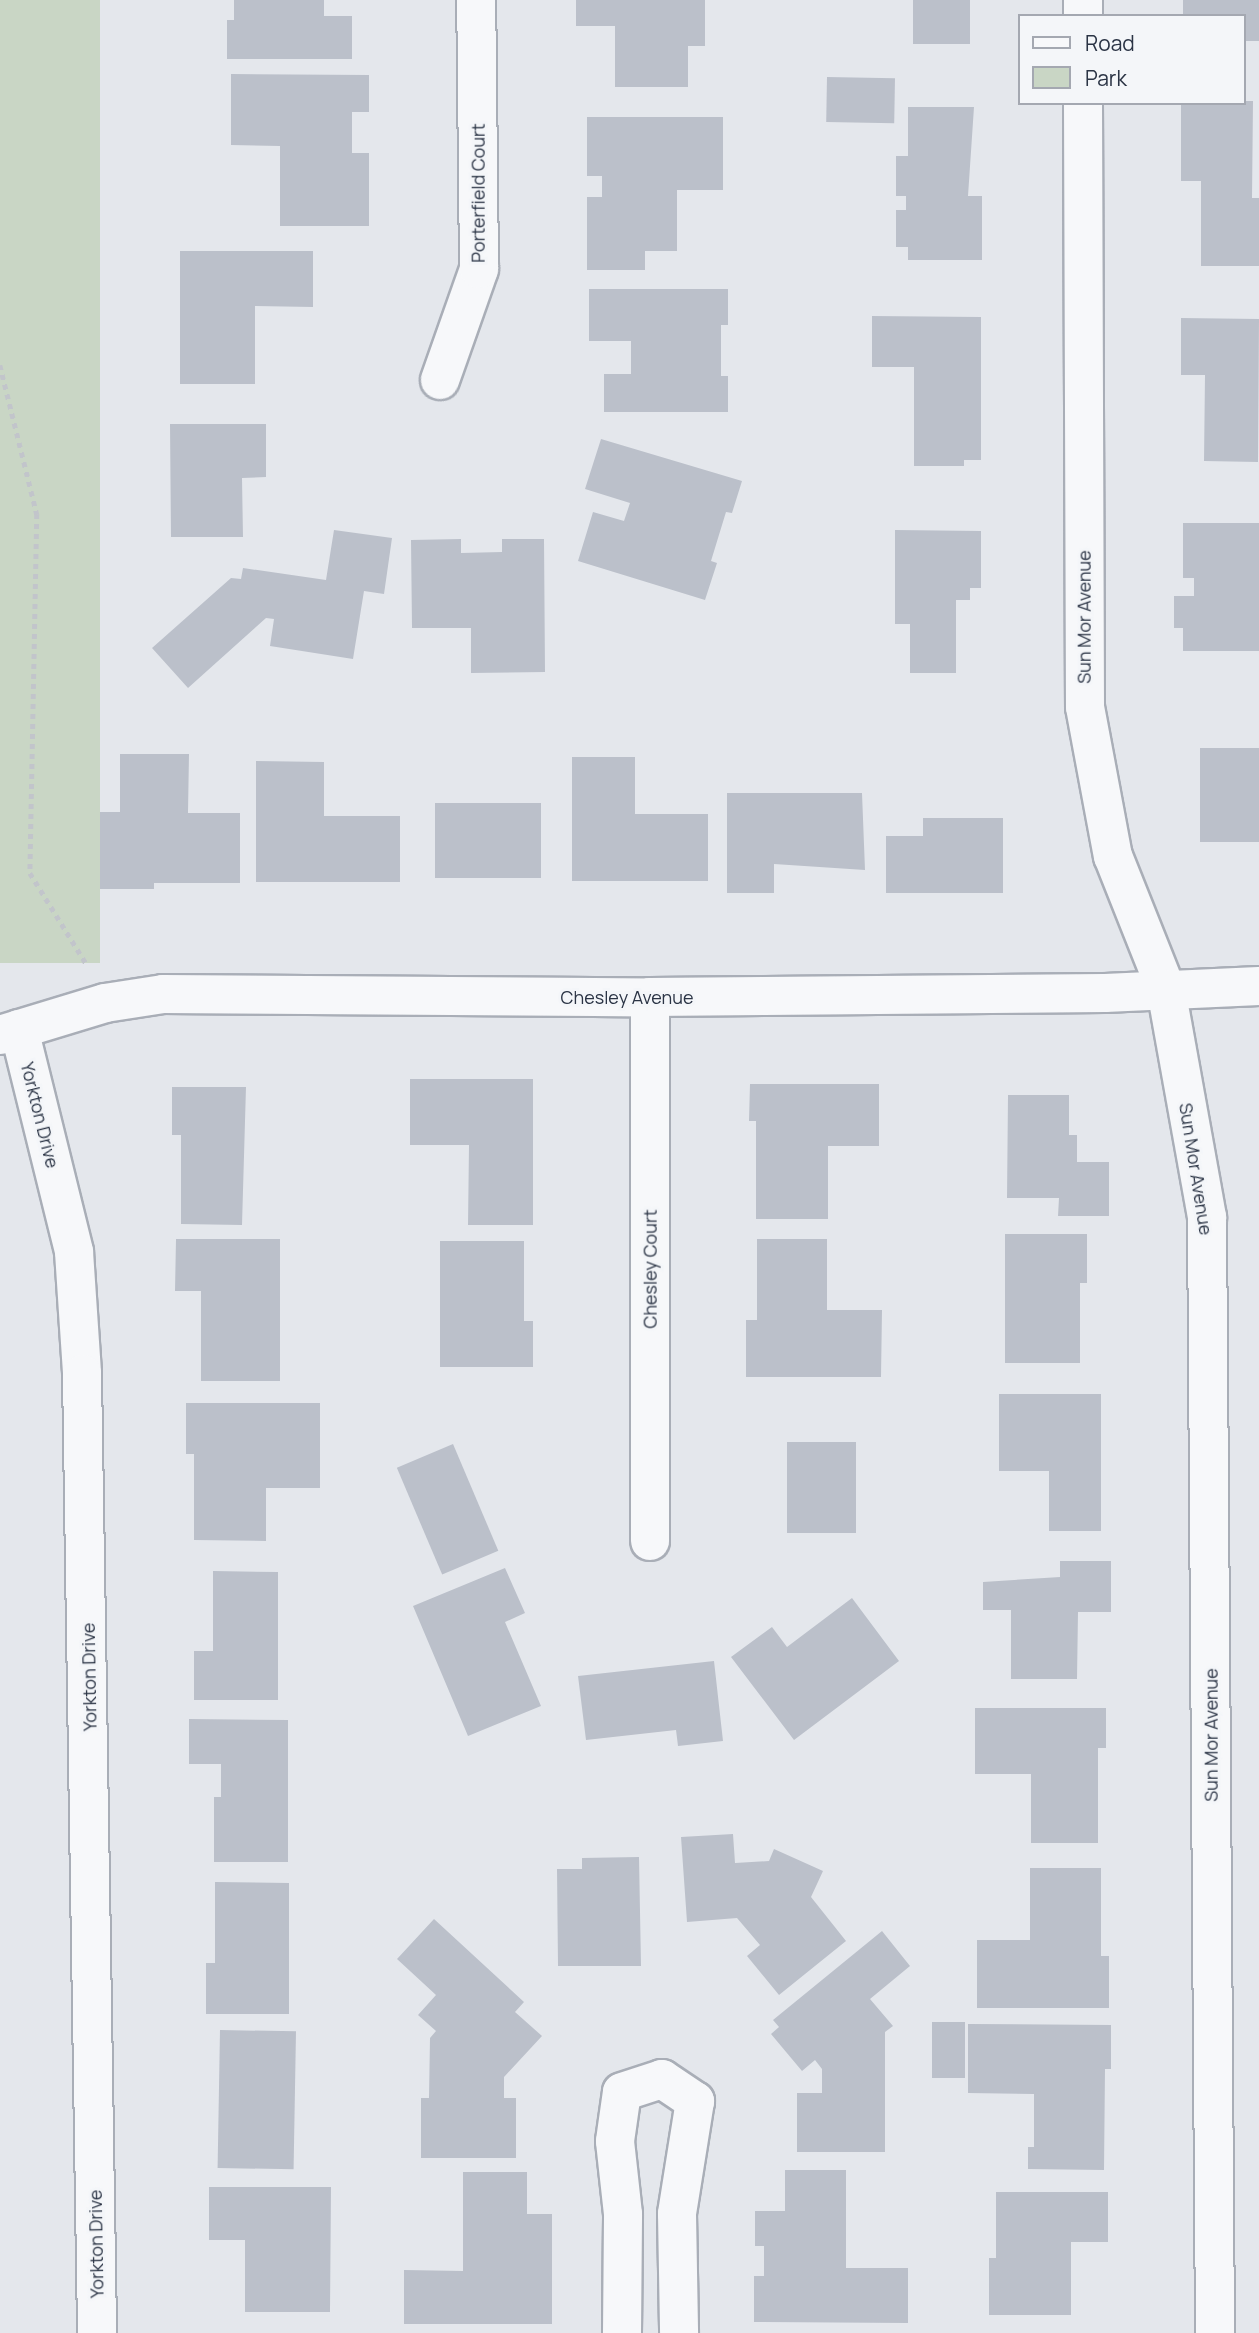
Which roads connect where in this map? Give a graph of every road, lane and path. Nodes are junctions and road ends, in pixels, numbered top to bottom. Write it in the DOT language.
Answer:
graph roads {
  1 [pos="476,0"];
  2 [pos="1083,105"];
  3 [pos="0,365"];
  4 [pos="440,380"];
  5 [pos="1259,986"];
  6 [pos="1166,989"];
  7 [pos="650,997"];
  8 [pos="94,1007"];
  9 [pos="9,1032"];
  10 [pos="650,1541"];
  11 [pos="623,2214"];
  12 [pos="677,2214"];
  13 [pos="97,2333"];
  14 [pos="622,2333"];
  15 [pos="680,2333"];
  16 [pos="1214,2333"];
  1 -- 4 [label="street, Porterfield Court"];
  2 -- 6 [label="street, Sun Mor Avenue"];
  3 -- 8 [label="path"];
  5 -- 6 [label="street, Chesley Avenue"];
  6 -- 7 [label="street, Chesley Avenue"];
  6 -- 16 [label="street, Sun Mor Avenue"];
  7 -- 8 [label="street, Chesley Avenue"];
  7 -- 10 [label="street, Chesley Court"];
  8 -- 9 [label="street, Chesley Avenue"];
  9 -- 13 [label="street, Yorkton Drive"];
  11 -- 12 [label="street"];
  11 -- 12 [label="street"];
  11 -- 14 [label="street"];
  12 -- 15 [label="street"];
}
